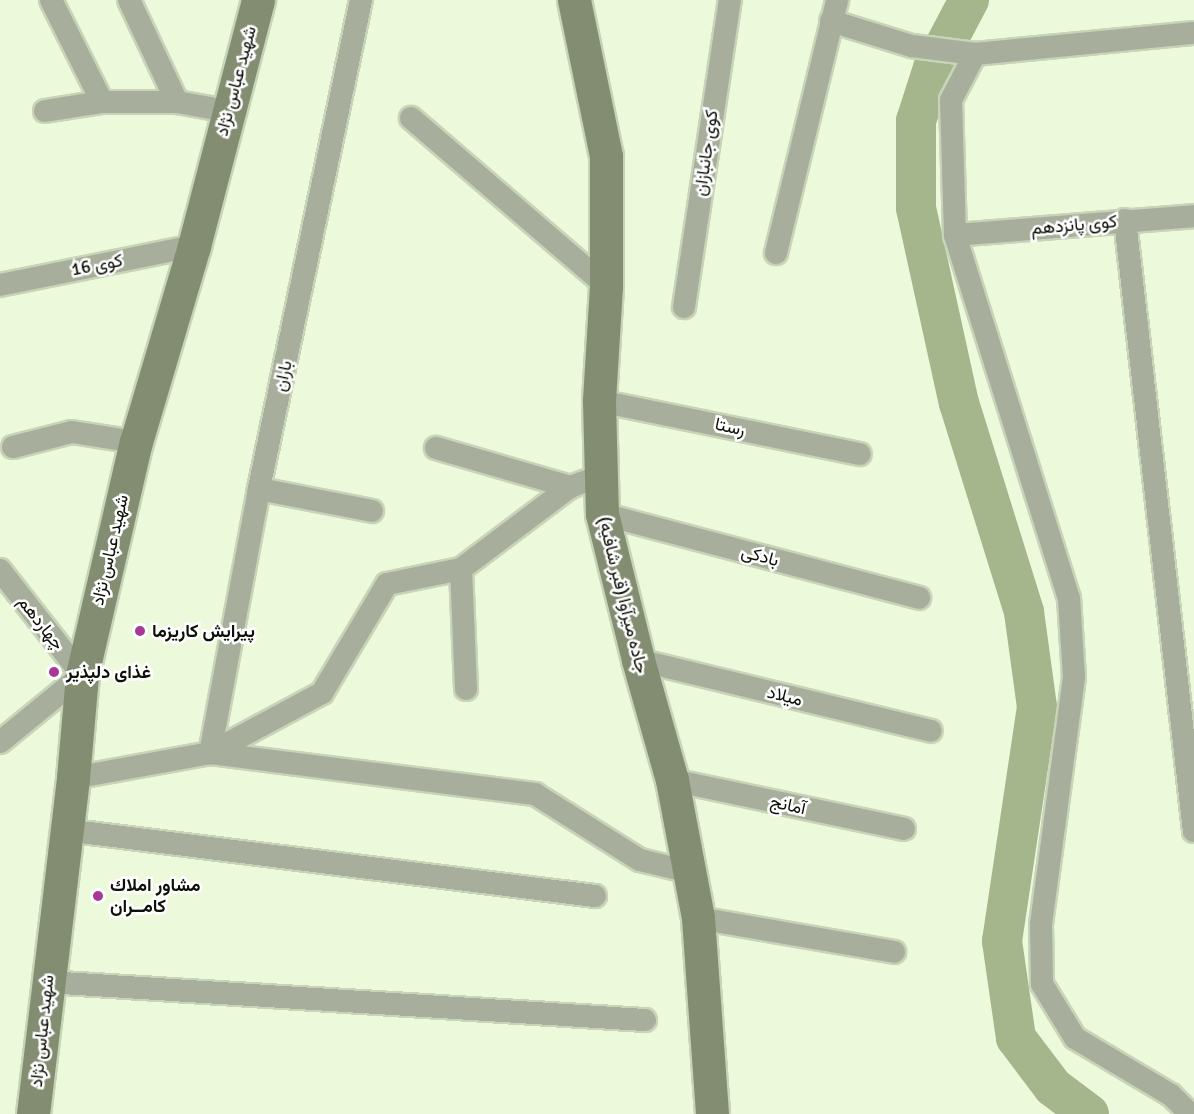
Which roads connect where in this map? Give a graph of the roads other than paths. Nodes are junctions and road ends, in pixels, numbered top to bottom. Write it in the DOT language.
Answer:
graph roads {
  1 [pos="51,0"];
  2 [pos="129,0"];
  3 [pos="258,0"];
  4 [pos="361,0"];
  5 [pos="574,0"];
  6 [pos="730,0"];
  7 [pos="834,10"];
  8 [pos="1194,33"];
  9 [pos="975,54"];
  10 [pos="102,102"];
  11 [pos="177,102"];
  12 [pos="45,111"];
  13 [pos="227,111"];
  14 [pos="411,118"];
  15 [pos="1194,216"];
  16 [pos="1125,220"];
  17 [pos="955,235"];
  18 [pos="194,246"];
  19 [pos="776,253"];
  20 [pos="0,285"];
  21 [pos="606,286"];
  22 [pos="684,307"];
  23 [pos="599,401"];
  24 [pos="136,442"];
  25 [pos="13,447"];
  26 [pos="436,448"];
  27 [pos="860,454"];
  28 [pos="603,475"];
  29 [pos="570,486"];
  30 [pos="259,489"];
  31 [pos="372,511"];
  32 [pos="602,514"];
  33 [pos="460,569"];
  34 [pos="0,570"];
  35 [pos="919,597"];
  36 [pos="638,660"];
  37 [pos="82,675"];
  38 [pos="466,689"];
  39 [pos="932,731"];
  40 [pos="0,742"];
  41 [pos="210,753"];
  42 [pos="73,778"];
  43 [pos="672,780"];
  44 [pos="904,829"];
  45 [pos="65,830"];
  46 [pos="1194,831"];
  47 [pos="690,872"];
  48 [pos="595,896"];
  49 [pos="698,918"];
  50 [pos="894,952"];
  51 [pos="47,982"];
  52 [pos="645,1020"];
  53 [pos="33,1114"];
  54 [pos="712,1114"];
  55 [pos="1190,1114"];
  1 -- 10 [label="street"];
  2 -- 11 [label="street"];
  3 -- 13 [label="main road, شهید عباس نژاد"];
  4 -- 30 [label="street, باران"];
  5 -- 21 [label="main road, جاده میرآوا (قبر شافیه)"];
  6 -- 22 [label="street, کوی جانبازان"];
  7 -- 9 [label="street"];
  7 -- 19 [label="street"];
  8 -- 9 [label="street"];
  9 -- 17 [label="street"];
  10 -- 11 [label="street"];
  10 -- 12 [label="street"];
  11 -- 13 [label="street"];
  13 -- 18 [label="main road, شهید عباس نژاد"];
  14 -- 21 [label="street"];
  15 -- 16 [label="street, کوی پانزدهم"];
  16 -- 17 [label="street, کوی پانزدهم"];
  16 -- 46 [label="street"];
  17 -- 55 [label="street"];
  18 -- 20 [label="street, کوی 16"];
  18 -- 24 [label="main road, شهید عباس نژاد"];
  21 -- 23 [label="main road, جاده میرآوا (قبر شافیه)"];
  23 -- 27 [label="street, رستا"];
  23 -- 28 [label="main road, جاده میرآوا (قبر شافیه)"];
  24 -- 25 [label="street"];
  24 -- 37 [label="main road, شهید عباس نژاد"];
  26 -- 29 [label="street"];
  28 -- 29 [label="street"];
  28 -- 32 [label="main road, جاده میرآوا (قبر شافیه)"];
  29 -- 33 [label="street"];
  30 -- 31 [label="street"];
  30 -- 41 [label="street, باران"];
  32 -- 35 [label="street, بادکی"];
  32 -- 36 [label="main road, جاده میرآوا (قبر شافیه)"];
  33 -- 38 [label="street"];
  33 -- 41 [label="street"];
  34 -- 37 [label="street, چهاردهم"];
  36 -- 39 [label="street, میلاد"];
  36 -- 43 [label="main road, جاده میرآوا (قبر شافیه)"];
  37 -- 40 [label="street"];
  37 -- 42 [label="main road, شهید عباس نژاد"];
  41 -- 42 [label="street"];
  41 -- 47 [label="street"];
  42 -- 45 [label="main road, شهید عباس نژاد"];
  43 -- 44 [label="street, آمانج"];
  43 -- 47 [label="main road, جاده میرآوا (قبر شافیه)"];
  45 -- 48 [label="street"];
  45 -- 51 [label="main road, شهید عباس نژاد"];
  47 -- 49 [label="main road, جاده میرآوا (قبر شافیه)"];
  49 -- 50 [label="street"];
  49 -- 54 [label="main road, جاده میرآوا (قبر شافیه)"];
  51 -- 52 [label="street"];
  51 -- 53 [label="main road, شهید عباس نژاد"];
}
